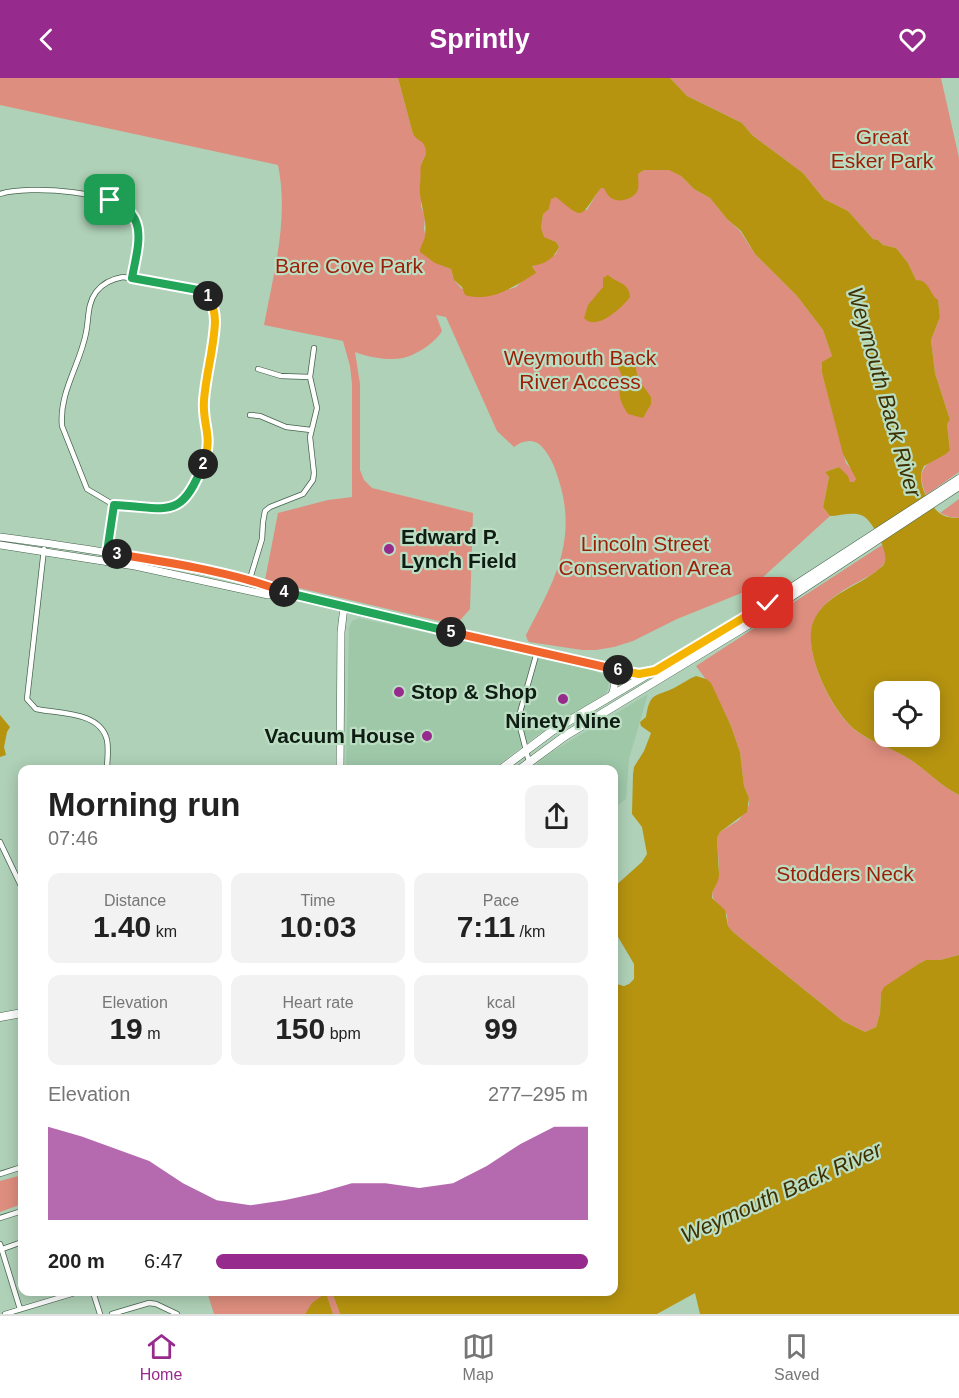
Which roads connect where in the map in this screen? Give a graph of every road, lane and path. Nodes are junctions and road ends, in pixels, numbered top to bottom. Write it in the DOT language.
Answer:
graph roads {
  1 [pos="0,194"];
  2 [pos="132,278"];
  3 [pos="314,348"];
  4 [pos="258,369"];
  5 [pos="310,377"];
  6 [pos="250,415"];
  7 [pos="311,430"];
  8 [pos="959,479"];
  9 [pos="959,486"];
  10 [pos="937,497"];
  11 [pos="114,505"];
  12 [pos="0,537"];
  13 [pos="873,540"];
  14 [pos="45,542"];
  15 [pos="0,545"];
  16 [pos="44,552"];
  17 [pos="107,552"];
  18 [pos="106,561"];
  19 [pos="249,581"];
  20 [pos="246,590"];
  21 [pos="286,593"];
  22 [pos="344,607"];
  23 [pos="537,652"];
  24 [pos="606,668"];
  25 [pos="655,671"];
  26 [pos="612,695"];
  27 [pos="526,749"];
  28 [pos="107,765"];
  29 [pos="340,765"];
  30 [pos="506,765"];
  31 [pos="530,765"];
  32 [pos="0,843"];
  33 [pos="18,880"];
  34 [pos="18,1014"];
  35 [pos="0,1017"];
  36 [pos="18,1168"];
  37 [pos="0,1174"];
  38 [pos="18,1212"];
  39 [pos="0,1218"];
  40 [pos="18,1243"];
  41 [pos="0,1248"];
  42 [pos="65,1296"];
  43 [pos="94,1296"];
  44 [pos="29,1307"];
  45 [pos="20,1309"];
  46 [pos="13,1313"];
  47 [pos="5,1314"];
  48 [pos="31,1314"];
  49 [pos="100,1314"];
  50 [pos="112,1314"];
  51 [pos="177,1314"];
  1 -- 2 [label="street"];
  2 -- 11 [label="street"];
  2 -- 11 [label="street"];
  3 -- 5 [label="street"];
  4 -- 5 [label="street"];
  5 -- 7 [label="street"];
  6 -- 7 [label="street"];
  7 -- 19 [label="street"];
  8 -- 10 [label="main road"];
  9 -- 10 [label="main road"];
  10 -- 13 [label="main road"];
  11 -- 17 [label="street"];
  12 -- 14 [label="street"];
  13 -- 25 [label="main road"];
  13 -- 31 [label="main road"];
  14 -- 16 [label="street"];
  14 -- 17 [label="street"];
  15 -- 16 [label="street"];
  16 -- 18 [label="street"];
  16 -- 28 [label="street"];
  17 -- 18 [label="street"];
  17 -- 19 [label="street"];
  18 -- 20 [label="street"];
  19 -- 20 [label="street"];
  19 -- 21 [label="street"];
  20 -- 21 [label="street"];
  21 -- 22 [label="street"];
  22 -- 23 [label="street"];
  22 -- 29 [label="street"];
  23 -- 24 [label="street"];
  23 -- 27 [label="street"];
  24 -- 25 [label="street"];
  24 -- 26 [label="street"];
  25 -- 26 [label="main road"];
  26 -- 27 [label="main road"];
  27 -- 30 [label="main road"];
  27 -- 31 [label="street"];
  32 -- 33 [label="street"];
  34 -- 35 [label="main road"];
  36 -- 37 [label="street"];
  38 -- 39 [label="street"];
  40 -- 41 [label="street"];
  41 -- 45 [label="street"];
  42 -- 44 [label="street"];
  43 -- 49 [label="street"];
  44 -- 45 [label="street"];
  44 -- 48 [label="street"];
  45 -- 46 [label="street"];
  46 -- 47 [label="street"];
  50 -- 51 [label="street"];
}
